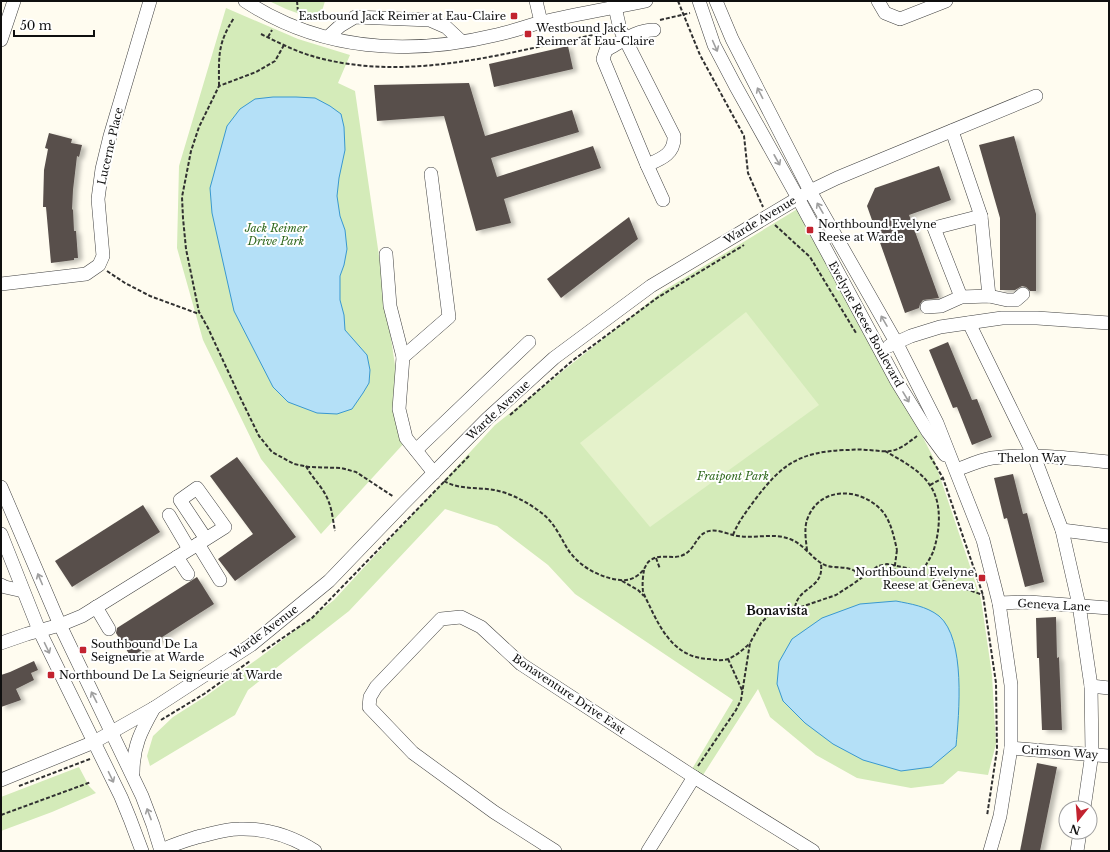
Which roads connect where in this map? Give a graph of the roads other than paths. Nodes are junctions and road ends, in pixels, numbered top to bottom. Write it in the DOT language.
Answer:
graph roads {
  1 [pos="14,1"];
  2 [pos="150,1"];
  3 [pos="245,1"];
  4 [pos="536,1"];
  5 [pos="646,1"];
  6 [pos="698,1"];
  7 [pos="716,1"];
  8 [pos="878,1"];
  9 [pos="946,1"];
  10 [pos="615,7"];
  11 [pos="541,22"];
  12 [pos="654,30"];
  13 [pos="328,37"];
  14 [pos="625,39"];
  15 [pos="1,40"];
  16 [pos="461,41"];
  17 [pos="1036,96"];
  18 [pos="952,131"];
  19 [pos="647,165"];
  20 [pos="431,174"];
  21 [pos="810,191"];
  22 [pos="798,198"];
  23 [pos="663,200"];
  24 [pos="981,216"];
  25 [pos="386,254"];
  26 [pos="1,284"];
  27 [pos="1023,294"];
  28 [pos="989,296"];
  29 [pos="961,297"];
  30 [pos="927,307"];
  31 [pos="969,323"];
  32 [pos="1109,324"];
  33 [pos="529,342"];
  34 [pos="896,342"];
  35 [pos="880,350"];
  36 [pos="403,358"];
  37 [pos="416,450"];
  38 [pos="1034,456"];
  39 [pos="1109,462"];
  40 [pos="956,470"];
  41 [pos="434,473"];
  42 [pos="1,487"];
  43 [pos="169,515"];
  44 [pos="1062,530"];
  45 [pos="1,534"];
  46 [pos="1109,536"];
  47 [pos="198,544"];
  48 [pos="176,557"];
  49 [pos="188,574"];
  50 [pos="220,580"];
  51 [pos="1,585"];
  52 [pos="23,591"];
  53 [pos="999,603"];
  54 [pos="1079,605"];
  55 [pos="96,607"];
  56 [pos="1109,608"];
  57 [pos="60,625"];
  58 [pos="109,629"];
  59 [pos="39,630"];
  60 [pos="1,643"];
  61 [pos="1091,686"];
  62 [pos="1109,688"];
  63 [pos="154,708"];
  64 [pos="111,732"];
  65 [pos="94,742"];
  66 [pos="1011,748"];
  67 [pos="1092,753"];
  68 [pos="1109,756"];
  69 [pos="693,776"];
  70 [pos="133,777"];
  71 [pos="1,780"];
  72 [pos="1085,800"];
  73 [pos="1079,840"];
  74 [pos="142,851"];
  75 [pos="160,851"];
  76 [pos="315,851"];
  77 [pos="555,851"];
  78 [pos="648,851"];
  79 [pos="813,851"];
  80 [pos="990,851"];
  81 [pos="1077,851"];
  1 -- 15 [label="street"];
  2 -- 26 [label="street, Lucerne Place"];
  3 -- 13 [label="street"];
  4 -- 11 [label="street"];
  5 -- 10 [label="street"];
  6 -- 22 [label="street, Evelyne Reese Boulevard, one-way"];
  21 -- 7 [label="street, Evelyne Reese Boulevard, one-way"];
  8 -- 9 [label="street"];
  10 -- 11 [label="street"];
  10 -- 14 [label="street"];
  11 -- 16 [label="street"];
  12 -- 14 [label="street"];
  13 -- 16 [label="street"];
  13 -- 16 [label="street"];
  14 -- 19 [label="street"];
  14 -- 19 [label="street"];
  17 -- 18 [label="street, Warde Avenue"];
  18 -- 21 [label="street, Warde Avenue"];
  18 -- 24 [label="street"];
  19 -- 23 [label="street"];
  20 -- 36 [label="street"];
  21 -- 22 [label="street, Warde Avenue"];
  34 -- 21 [label="street, Evelyne Reese Boulevard, one-way"];
  22 -- 35 [label="street, Evelyne Reese Boulevard"];
  22 -- 41 [label="street, Warde Avenue"];
  24 -- 28 [label="street"];
  24 -- 29 [label="street"];
  25 -- 36 [label="street"];
  27 -- 28 [label="street"];
  28 -- 29 [label="street"];
  29 -- 30 [label="street"];
  31 -- 32 [label="street"];
  31 -- 34 [label="street"];
  31 -- 38 [label="street"];
  33 -- 37 [label="street"];
  34 -- 35 [label="street"];
  34 -- 40 [label="street, Evelyne Reese Boulevard"];
  35 -- 40 [label="street, Evelyne Reese Boulevard, one-way"];
  36 -- 37 [label="street"];
  37 -- 41 [label="street"];
  38 -- 39 [label="street, Thelon Way"];
  38 -- 40 [label="street, Thelon Way"];
  38 -- 44 [label="street"];
  40 -- 53 [label="street, Evelyne Reese Boulevard"];
  41 -- 63 [label="street, Warde Avenue"];
  57 -- 42 [label="street, one-way"];
  43 -- 47 [label="street"];
  44 -- 46 [label="street"];
  44 -- 54 [label="street"];
  45 -- 52 [label="street"];
  47 -- 48 [label="street"];
  47 -- 50 [label="street"];
  48 -- 49 [label="street"];
  48 -- 55 [label="street"];
  51 -- 52 [label="street"];
  52 -- 59 [label="street"];
  53 -- 54 [label="street, Geneva Lane"];
  53 -- 66 [label="street, Evelyne Reese Boulevard"];
  54 -- 56 [label="street, Geneva Lane"];
  54 -- 61 [label="street"];
  55 -- 57 [label="street"];
  55 -- 58 [label="street"];
  57 -- 59 [label="street"];
  64 -- 57 [label="street, one-way"];
  59 -- 60 [label="street"];
  59 -- 65 [label="street, one-way"];
  61 -- 62 [label="street"];
  61 -- 67 [label="street"];
  63 -- 64 [label="street, Warde Avenue"];
  63 -- 70 [label="street"];
  64 -- 65 [label="street, Warde Avenue"];
  64 -- 70 [label="street"];
  65 -- 71 [label="street, Warde Avenue"];
  65 -- 74 [label="street, one-way"];
  66 -- 67 [label="street, Crimson Way"];
  66 -- 80 [label="street, Evelyne Reese Boulevard"];
  67 -- 68 [label="street, Crimson Way"];
  67 -- 72 [label="street"];
  69 -- 77 [label="street, Bonaventure Drive East"];
  69 -- 78 [label="street"];
  69 -- 79 [label="street, Bonaventure Drive East"];
  75 -- 70 [label="street, one-way"];
  73 -- 81 [label="street"];
  75 -- 76 [label="street"];
}
